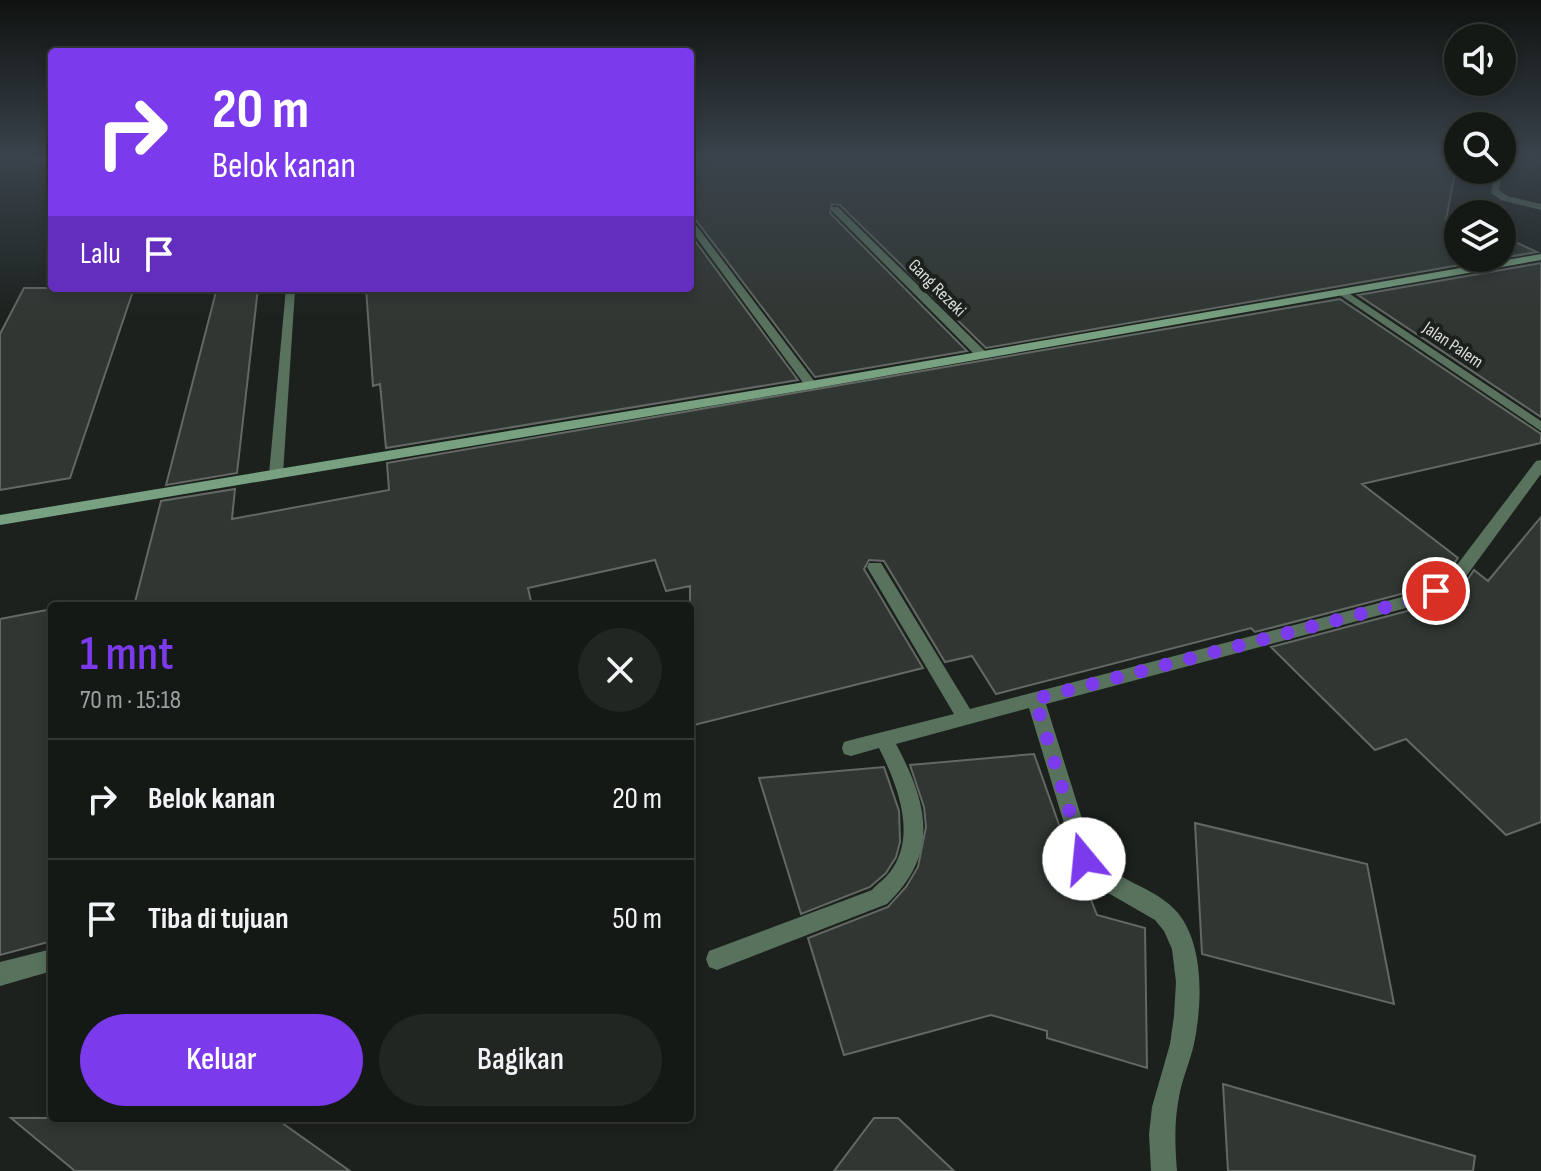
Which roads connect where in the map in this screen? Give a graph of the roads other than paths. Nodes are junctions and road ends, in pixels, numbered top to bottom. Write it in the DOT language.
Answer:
graph roads {
  1 [pos="837,211"];
  2 [pos="694,228"];
  3 [pos="1541,257"];
  4 [pos="290,292"];
  5 [pos="1344,293"];
  6 [pos="982,355"];
  7 [pos="811,385"];
  8 [pos="1541,427"];
  9 [pos="1541,464"];
  10 [pos="276,474"];
  11 [pos="0,520"];
  12 [pos="875,567"];
  13 [pos="1035,699"];
  14 [pos="966,718"];
  15 [pos="884,739"];
  16 [pos="851,748"];
  17 [pos="717,959"];
  18 [pos="48,961"];
  19 [pos="0,974"];
  20 [pos="1164,1171"];
  1 -- 6 [label="street, Gang Rezeki"];
  2 -- 7 [label="street"];
  3 -- 5 [label="main road"];
  4 -- 10 [label="street"];
  5 -- 6 [label="main road"];
  5 -- 8 [label="street, Jalan Palem"];
  6 -- 7 [label="main road"];
  7 -- 10 [label="main road"];
  9 -- 13 [label="street"];
  10 -- 11 [label="main road"];
  12 -- 14 [label="street"];
  13 -- 14 [label="street"];
  13 -- 20 [label="street"];
  14 -- 15 [label="street"];
  15 -- 16 [label="street"];
  15 -- 17 [label="street"];
  18 -- 19 [label="street"];
}
